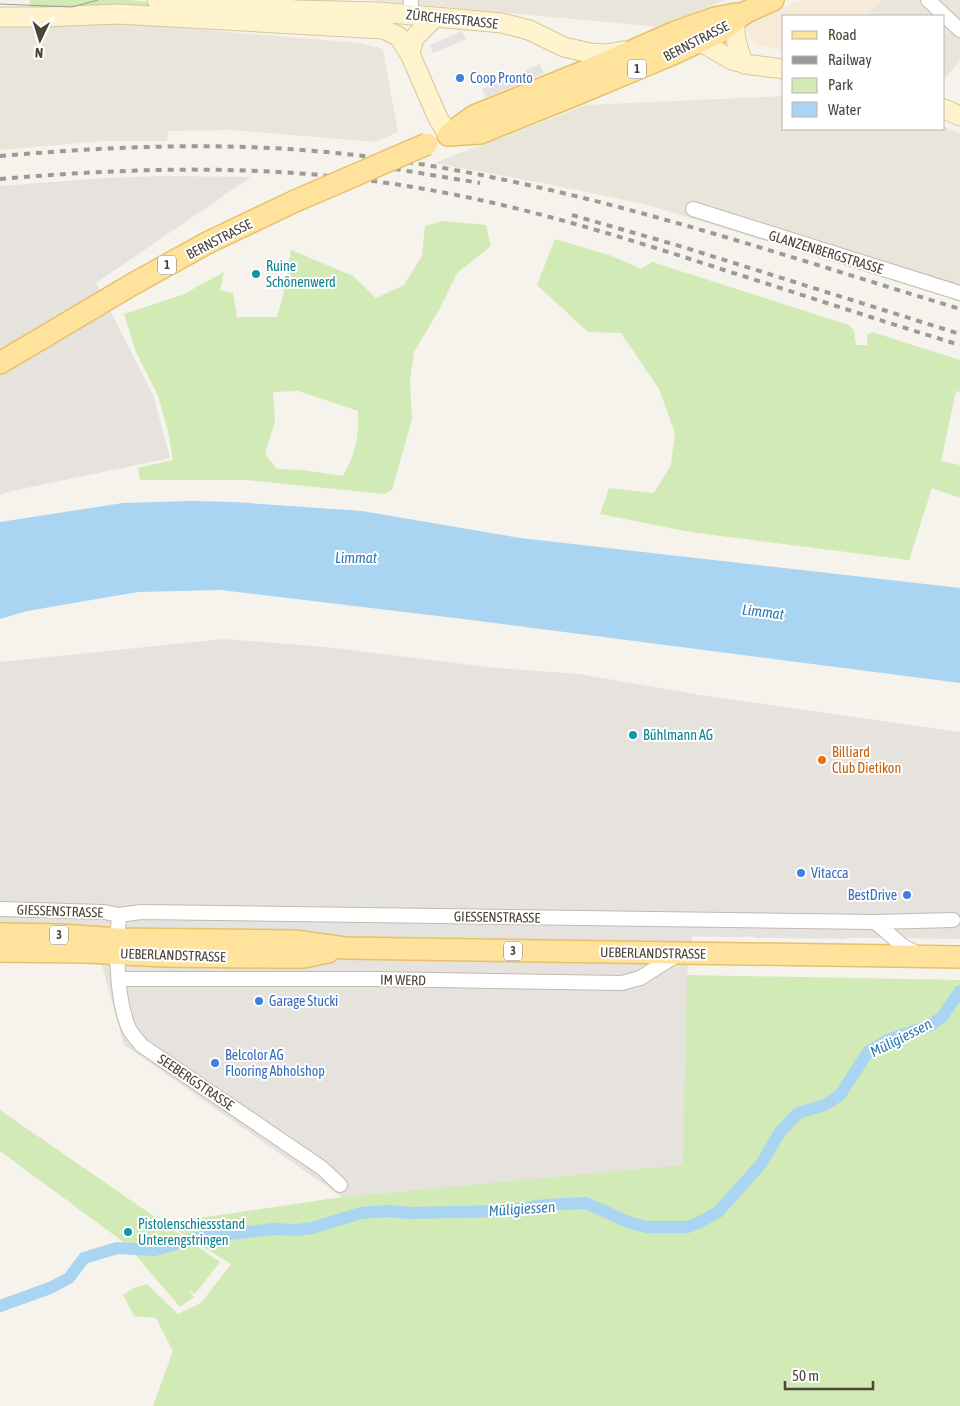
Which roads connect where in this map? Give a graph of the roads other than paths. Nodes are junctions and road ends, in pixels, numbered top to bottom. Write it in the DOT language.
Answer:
graph roads {
  1 [pos="157,0"];
  2 [pos="774,0"];
  3 [pos="928,0"];
  4 [pos="410,7"];
  5 [pos="944,15"];
  6 [pos="741,16"];
  7 [pos="945,16"];
  8 [pos="0,17"];
  9 [pos="435,18"];
  10 [pos="960,30"];
  11 [pos="673,33"];
  12 [pos="398,36"];
  13 [pos="700,40"];
  14 [pos="564,47"];
  15 [pos="634,49"];
  16 [pos="410,54"];
  17 [pos="744,64"];
  18 [pos="782,69"];
  19 [pos="578,74"];
  20 [pos="572,96"];
  21 [pos="945,109"];
  22 [pos="960,116"];
  23 [pos="448,135"];
  24 [pos="693,209"];
  25 [pos="960,293"];
  26 [pos="0,362"];
  27 [pos="0,909"];
  28 [pos="119,916"];
  29 [pos="953,920"];
  30 [pos="875,922"];
  31 [pos="0,934"];
  32 [pos="118,946"];
  33 [pos="0,951"];
  34 [pos="680,953"];
  35 [pos="920,956"];
  36 [pos="960,957"];
  37 [pos="119,979"];
  38 [pos="340,1185"];
  1 -- 4 [label="main road, ZÜRCHERSTRASSE"];
  2 -- 6 [label="main road, BERNSTRASSE / 1"];
  3 -- 5 [label="street"];
  4 -- 9 [label="main road, ZÜRCHERSTRASSE"];
  4 -- 12 [label="main road"];
  6 -- 11 [label="main road, BERNSTRASSE / 1"];
  6 -- 13 [label="main road, BERNSTRASSE / 1"];
  6 -- 17 [label="main road"];
  7 -- 10 [label="street"];
  8 -- 12 [label="main road, ZÜRCHERSTRASSE"];
  9 -- 14 [label="main road, ZÜRCHERSTRASSE"];
  9 -- 16 [label="main road"];
  11 -- 13 [label="main road"];
  11 -- 15 [label="main road, BERNSTRASSE / 1"];
  12 -- 16 [label="main road, ZÜRCHERSTRASSE"];
  13 -- 17 [label="main road"];
  13 -- 20 [label="main road, BERNSTRASSE / 1"];
  14 -- 15 [label="main road, ZÜRCHERSTRASSE"];
  14 -- 19 [label="main road"];
  15 -- 19 [label="main road, BERNSTRASSE / 1"];
  16 -- 23 [label="main road, ZÜRCHERSTRASSE"];
  17 -- 18 [label="main road"];
  19 -- 20 [label="main road"];
  19 -- 23 [label="main road, BERNSTRASSE / 1"];
  20 -- 23 [label="main road, BERNSTRASSE / 1"];
  21 -- 22 [label="main road"];
  23 -- 26 [label="main road, BERNSTRASSE / 1, bridge"];
  24 -- 25 [label="street, GLANZENBERGSTRASSE"];
  27 -- 28 [label="street, GIESSENSTRASSE"];
  28 -- 30 [label="street, GIESSENSTRASSE"];
  28 -- 32 [label="street, GIESSENSTRASSE"];
  29 -- 30 [label="street, GIESSENSTRASSE"];
  30 -- 35 [label="street"];
  31 -- 32 [label="main road, UEBERLANDSTRASSE / 3"];
  32 -- 33 [label="main road, UEBERLANDSTRASSE / 3"];
  32 -- 34 [label="main road, UEBERLANDSTRASSE / 3"];
  32 -- 37 [label="street, SEEBERGSTRASSE"];
  34 -- 35 [label="main road, UEBERLANDSTRASSE / 3"];
  34 -- 37 [label="street, IM WERD"];
  35 -- 36 [label="main road, UEBERLANDSTRASSE / 3"];
  37 -- 38 [label="street, SEEBERGSTRASSE"];
}
